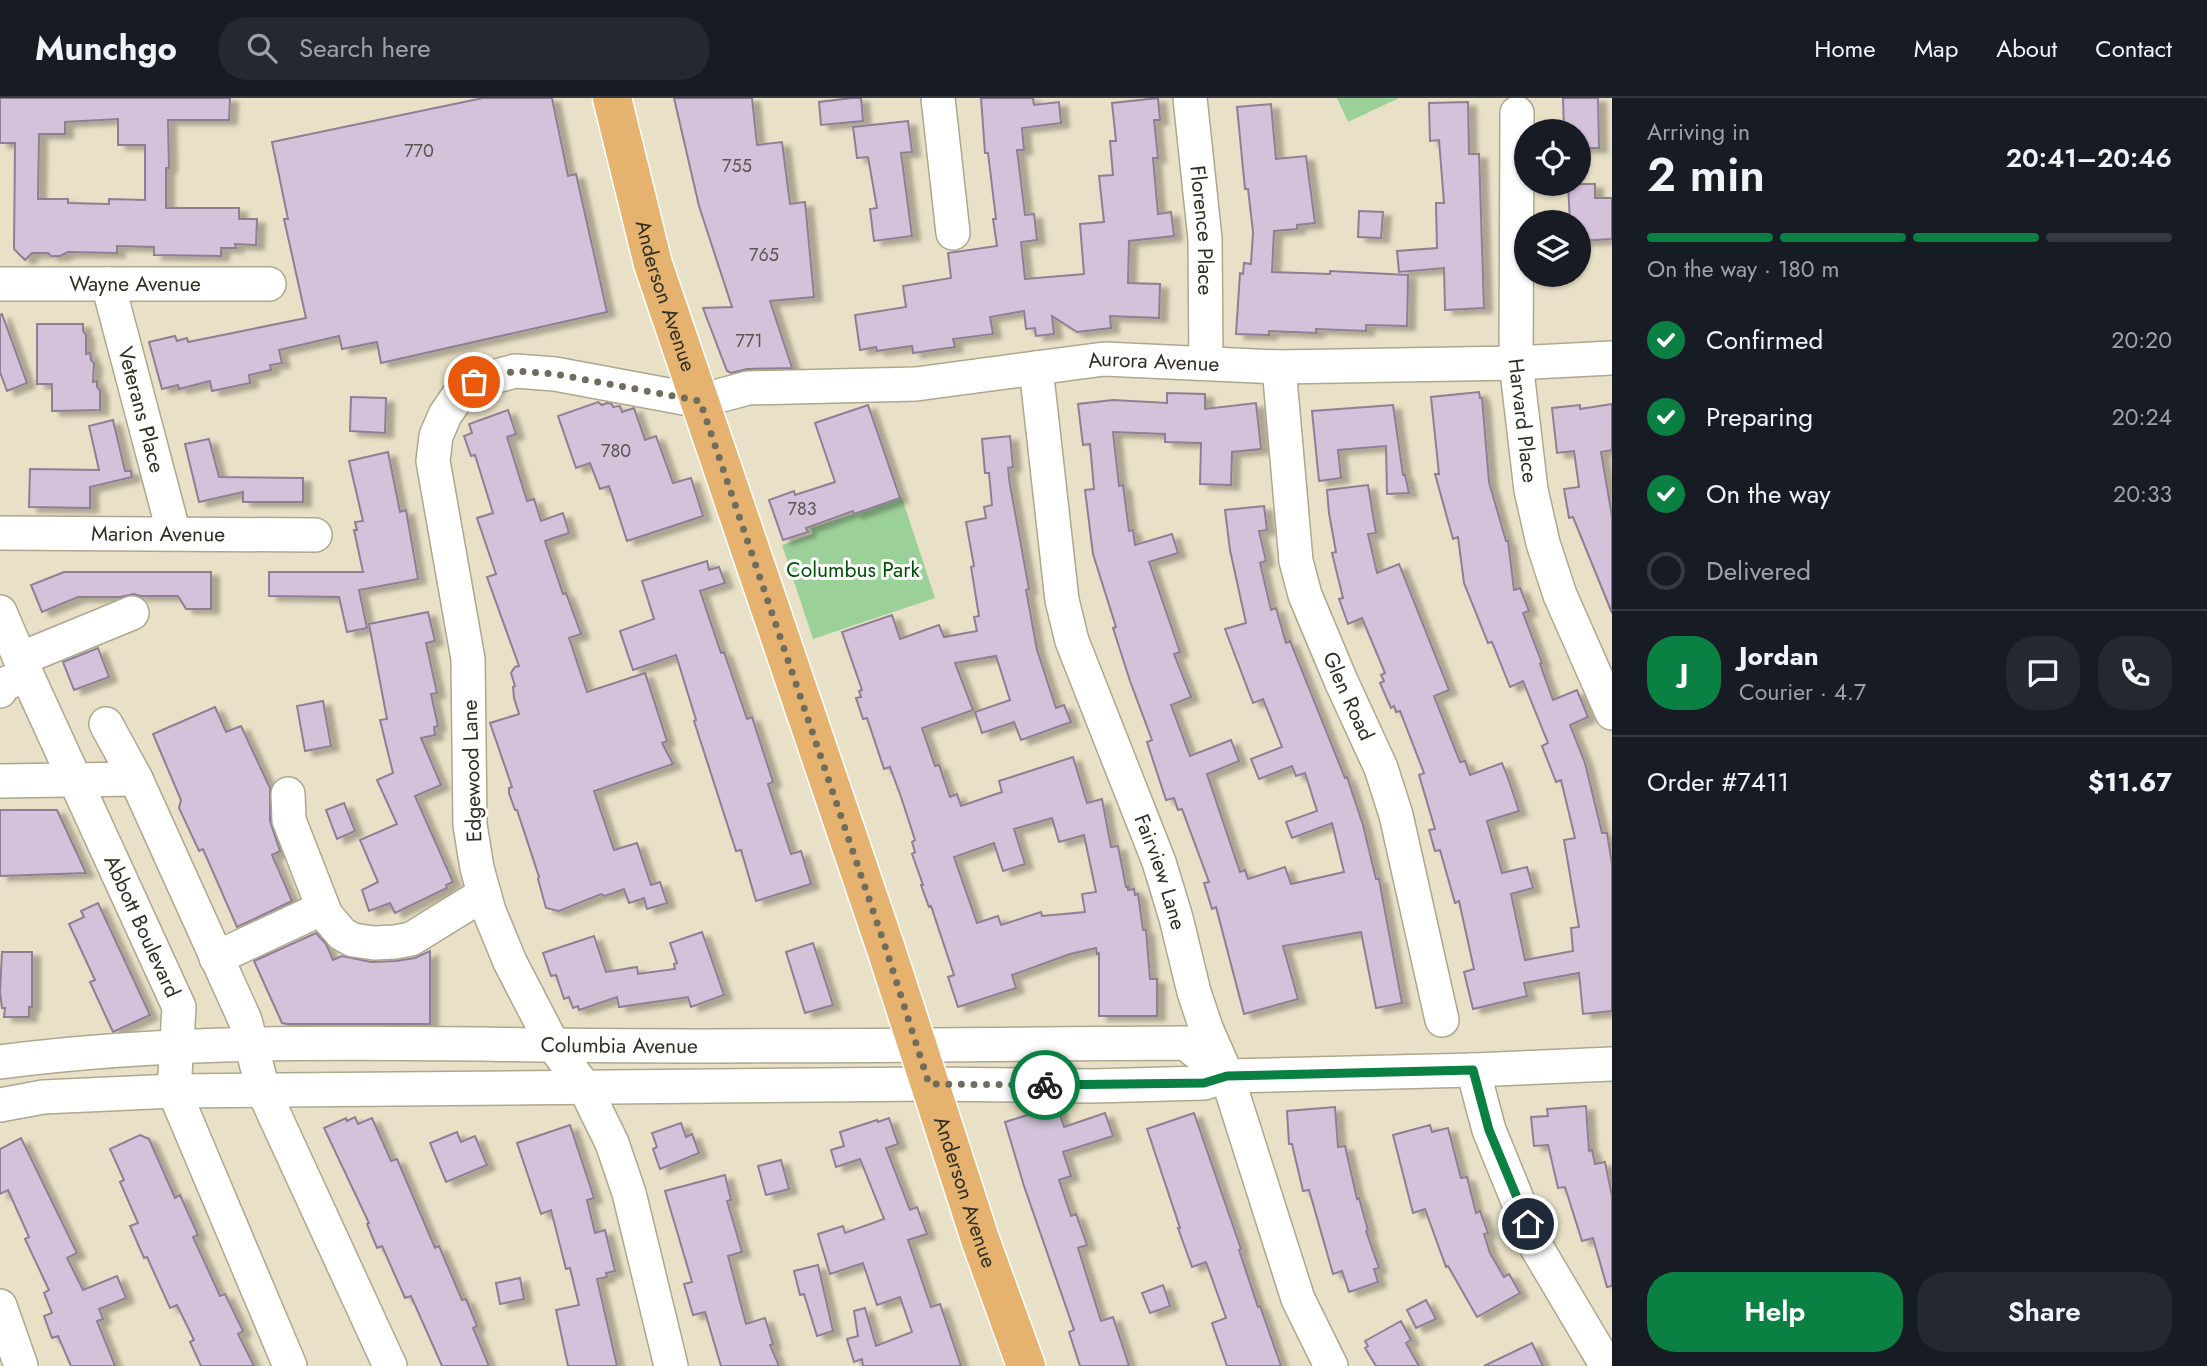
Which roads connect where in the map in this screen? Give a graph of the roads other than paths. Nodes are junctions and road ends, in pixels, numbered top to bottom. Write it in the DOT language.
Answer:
graph roads {
  1 [pos="612,98"];
  2 [pos="938,98"];
  3 [pos="1190,98"];
  4 [pos="1517,113"];
  5 [pos="953,233"];
  6 [pos="0,284"];
  7 [pos="108,284"];
  8 [pos="269,284"];
  9 [pos="1612,358"];
  10 [pos="1206,363"];
  11 [pos="1516,363"];
  12 [pos="1279,367"];
  13 [pos="1036,368"];
  14 [pos="700,401"];
  15 [pos="0,533"];
  16 [pos="174,534"];
  17 [pos="315,535"];
  18 [pos="0,612"];
  19 [pos="132,613"];
  20 [pos="16,675"];
  21 [pos="1612,713"];
  22 [pos="106,724"];
  23 [pos="136,779"];
  24 [pos="0,780"];
  25 [pos="76,780"];
  26 [pos="288,794"];
  27 [pos="484,894"];
  28 [pos="323,908"];
  29 [pos="216,958"];
  30 [pos="1442,1020"];
  31 [pos="252,1044"];
  32 [pos="916,1044"];
  33 [pos="553,1045"];
  34 [pos="177,1048"];
  35 [pos="0,1062"];
  36 [pos="1612,1064"];
  37 [pos="1473,1070"];
  38 [pos="1227,1076"];
  39 [pos="929,1084"];
  40 [pos="585,1088"];
  41 [pos="263,1090"];
  42 [pos="174,1091"];
  43 [pos="0,1105"];
  44 [pos="0,1306"];
  45 [pos="21,1366"];
  46 [pos="290,1366"];
  47 [pos="390,1366"];
  48 [pos="671,1366"];
  49 [pos="1026,1366"];
  50 [pos="1331,1366"];
  51 [pos="1607,1366"];
  1 -- 14 [label="main road, Anderson Avenue"];
  2 -- 5 [label="street"];
  3 -- 10 [label="street, Florence Place"];
  4 -- 11 [label="street, Harvard Place"];
  6 -- 7 [label="street, Wayne Avenue"];
  7 -- 8 [label="street, Wayne Avenue"];
  7 -- 16 [label="street, Veterans Place"];
  9 -- 11 [label="street, Aurora Avenue"];
  10 -- 12 [label="street, Aurora Avenue"];
  10 -- 13 [label="street, Aurora Avenue"];
  11 -- 12 [label="street, Aurora Avenue"];
  11 -- 21 [label="street, Harvard Place"];
  12 -- 30 [label="street, Glen Road"];
  13 -- 14 [label="street, Aurora Avenue"];
  13 -- 38 [label="street, Fairview Lane"];
  14 -- 27 [label="street, Edgewood Lane"];
  14 -- 32 [label="main road, Anderson Avenue"];
  15 -- 16 [label="street, Marion Avenue"];
  16 -- 17 [label="street, Marion Avenue"];
  18 -- 20 [label="street, Abbott Boulevard"];
  19 -- 20 [label="street"];
  20 -- 25 [label="street, Abbott Boulevard"];
  22 -- 23 [label="street"];
  23 -- 25 [label="street"];
  23 -- 29 [label="street"];
  24 -- 25 [label="street"];
  25 -- 34 [label="street, Abbott Boulevard"];
  26 -- 28 [label="street"];
  27 -- 28 [label="street"];
  27 -- 33 [label="street, Edgewood Lane"];
  28 -- 29 [label="street"];
  29 -- 31 [label="street"];
  31 -- 33 [label="street, Columbia Avenue"];
  31 -- 34 [label="street, Columbia Avenue"];
  31 -- 41 [label="street"];
  32 -- 33 [label="street, Columbia Avenue"];
  32 -- 38 [label="street, Columbia Avenue"];
  32 -- 39 [label="main road, Anderson Avenue"];
  33 -- 40 [label="street, Edgewood Lane"];
  34 -- 35 [label="street, Columbia Avenue"];
  34 -- 42 [label="street, Abbott Boulevard"];
  36 -- 37 [label="street, Columbia Avenue"];
  37 -- 38 [label="street, Columbia Avenue"];
  37 -- 51 [label="street"];
  38 -- 39 [label="street, Columbia Avenue"];
  38 -- 50 [label="street, Fairview Lane"];
  39 -- 40 [label="street, Columbia Avenue"];
  39 -- 49 [label="main road, Anderson Avenue"];
  40 -- 41 [label="street, Columbia Avenue"];
  40 -- 48 [label="street, Edgewood Lane"];
  41 -- 42 [label="street, Columbia Avenue"];
  41 -- 47 [label="street"];
  42 -- 43 [label="street, Columbia Avenue"];
  42 -- 46 [label="street, Abbott Boulevard"];
  44 -- 45 [label="street"];
}
